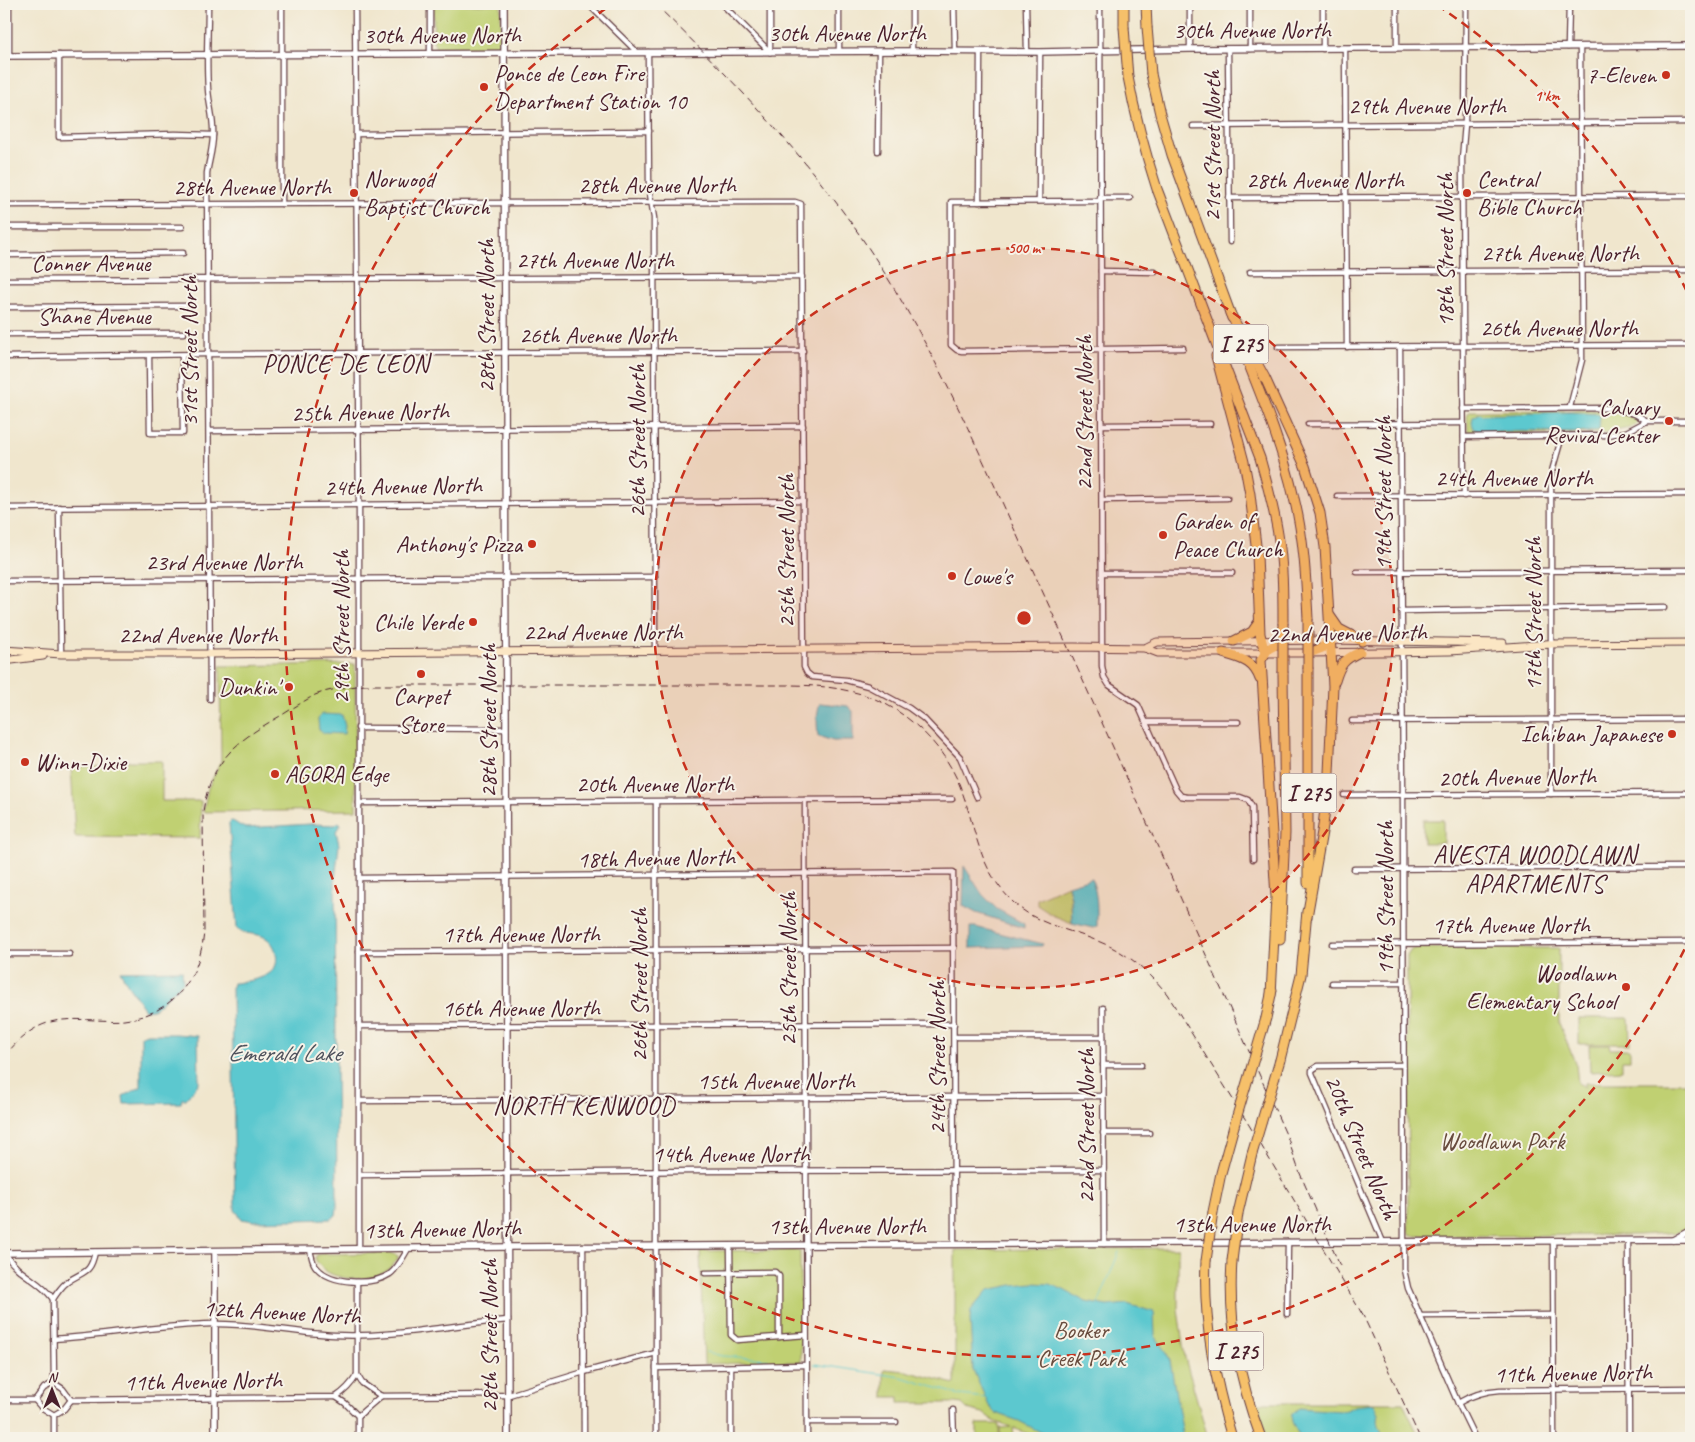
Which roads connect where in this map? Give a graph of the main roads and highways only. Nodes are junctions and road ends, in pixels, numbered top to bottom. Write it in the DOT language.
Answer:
graph roads {
  1 [pos="1124,4"];
  2 [pos="1146,4"];
  3 [pos="1230,313"];
  4 [pos="1209,325"];
  5 [pos="1330,615"];
  6 [pos="1260,622"];
  7 [pos="1261,640"];
  8 [pos="1285,640"];
  9 [pos="1330,640"];
  10 [pos="1234,641"];
  11 [pos="1362,641"];
  12 [pos="1691,643"];
  13 [pos="1550,644"];
  14 [pos="1145,648"];
  15 [pos="4,650"];
  16 [pos="1360,652"];
  17 [pos="1223,653"];
  18 [pos="1265,653"];
  19 [pos="1309,653"];
  20 [pos="1331,653"];
  21 [pos="61,654"];
  22 [pos="4,661"];
  23 [pos="1262,684"];
  24 [pos="1333,686"];
  25 [pos="1307,917"];
  26 [pos="1271,995"];
  27 [pos="1232,1438"];
  28 [pos="1260,1438"];
  1 -- 4 [label="highway, I 275, bridge"];
  2 -- 3 [label="highway, I 275, bridge"];
  3 -- 5 [label="highway"];
  3 -- 25 [label="highway, I 275, bridge"];
  4 -- 6 [label="highway"];
  4 -- 26 [label="highway, I 275, bridge"];
  5 -- 9 [label="highway"];
  5 -- 11 [label="highway"];
  6 -- 7 [label="highway"];
  6 -- 10 [label="highway"];
  7 -- 8 [label="main road, 22nd Avenue North"];
  7 -- 10 [label="main road, 22nd Avenue North"];
  7 -- 18 [label="highway"];
  8 -- 9 [label="main road, 22nd Avenue North"];
  8 -- 18 [label="highway"];
  9 -- 11 [label="main road, 22nd Avenue North"];
  9 -- 19 [label="highway"];
  9 -- 20 [label="highway"];
  10 -- 14 [label="main road, 22nd Avenue North"];
  11 -- 13 [label="main road, 22nd Avenue North"];
  12 -- 13 [label="main road, 22nd Avenue North"];
  13 -- 16 [label="main road, 22nd Avenue North"];
  14 -- 17 [label="main road, 22nd Avenue North"];
  14 -- 21 [label="main road, 22nd Avenue North"];
  15 -- 21 [label="main road, 22nd Avenue North"];
  16 -- 20 [label="main road, 22nd Avenue North"];
  16 -- 24 [label="highway"];
  17 -- 18 [label="main road, 22nd Avenue North"];
  17 -- 23 [label="highway"];
  18 -- 19 [label="main road, 22nd Avenue North"];
  18 -- 23 [label="highway"];
  19 -- 20 [label="main road, 22nd Avenue North"];
  20 -- 24 [label="highway"];
  21 -- 22 [label="main road, 22nd Avenue North"];
  23 -- 26 [label="highway"];
  24 -- 25 [label="highway"];
  25 -- 28 [label="highway, I 275, bridge"];
  26 -- 27 [label="highway, I 275, bridge"];
}
